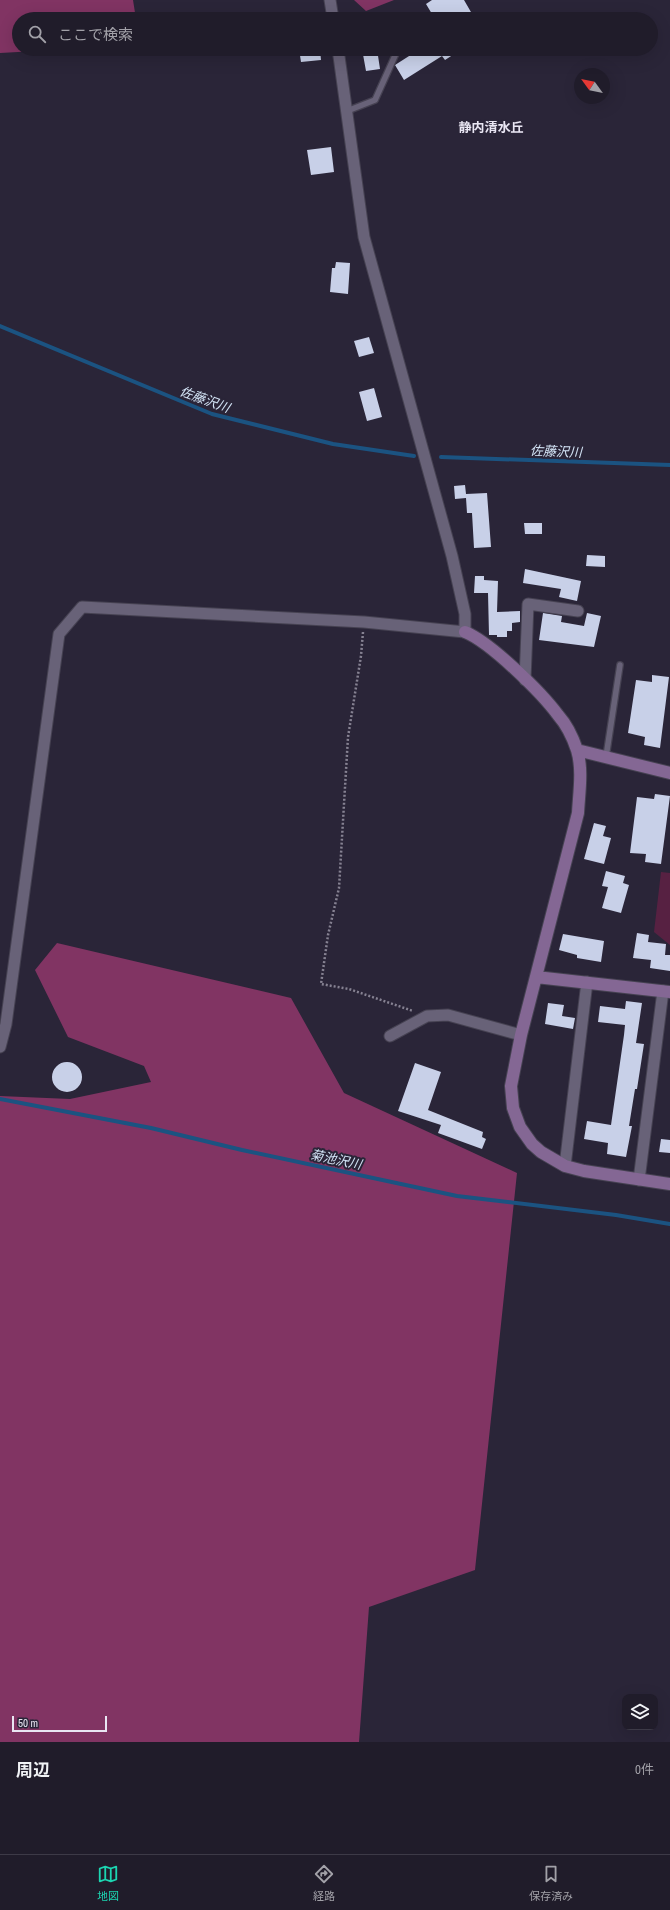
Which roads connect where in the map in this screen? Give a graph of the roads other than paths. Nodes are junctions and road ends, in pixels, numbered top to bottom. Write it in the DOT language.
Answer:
graph roads {
  1 [pos="330,0"];
  2 [pos="332,12"];
  3 [pos="339,56"];
  4 [pos="395,56"];
  5 [pos="347,111"];
  6 [pos="578,611"];
  7 [pos="465,632"];
  8 [pos="620,665"];
  9 [pos="525,680"];
  10 [pos="577,750"];
  11 [pos="606,758"];
  12 [pos="670,774"];
  13 [pos="536,977"];
  14 [pos="587,982"];
  15 [pos="667,992"];
  16 [pos="520,1035"];
  17 [pos="390,1036"];
  18 [pos="0,1047"];
  19 [pos="564,1166"];
  20 [pos="640,1180"];
  21 [pos="670,1184"];
  1 -- 2 [label="street"];
  3 -- 5 [label="street"];
  4 -- 5 [label="lane"];
  5 -- 7 [label="street"];
  6 -- 9 [label="street"];
  7 -- 9 [label="street"];
  7 -- 18 [label="street"];
  8 -- 11 [label="lane"];
  9 -- 10 [label="street"];
  10 -- 11 [label="street"];
  10 -- 13 [label="street"];
  11 -- 12 [label="street"];
  13 -- 14 [label="street"];
  13 -- 16 [label="street"];
  14 -- 15 [label="street"];
  14 -- 19 [label="street"];
  15 -- 20 [label="street"];
  16 -- 17 [label="street"];
  16 -- 19 [label="street"];
  19 -- 20 [label="street"];
  20 -- 21 [label="street"];
}
